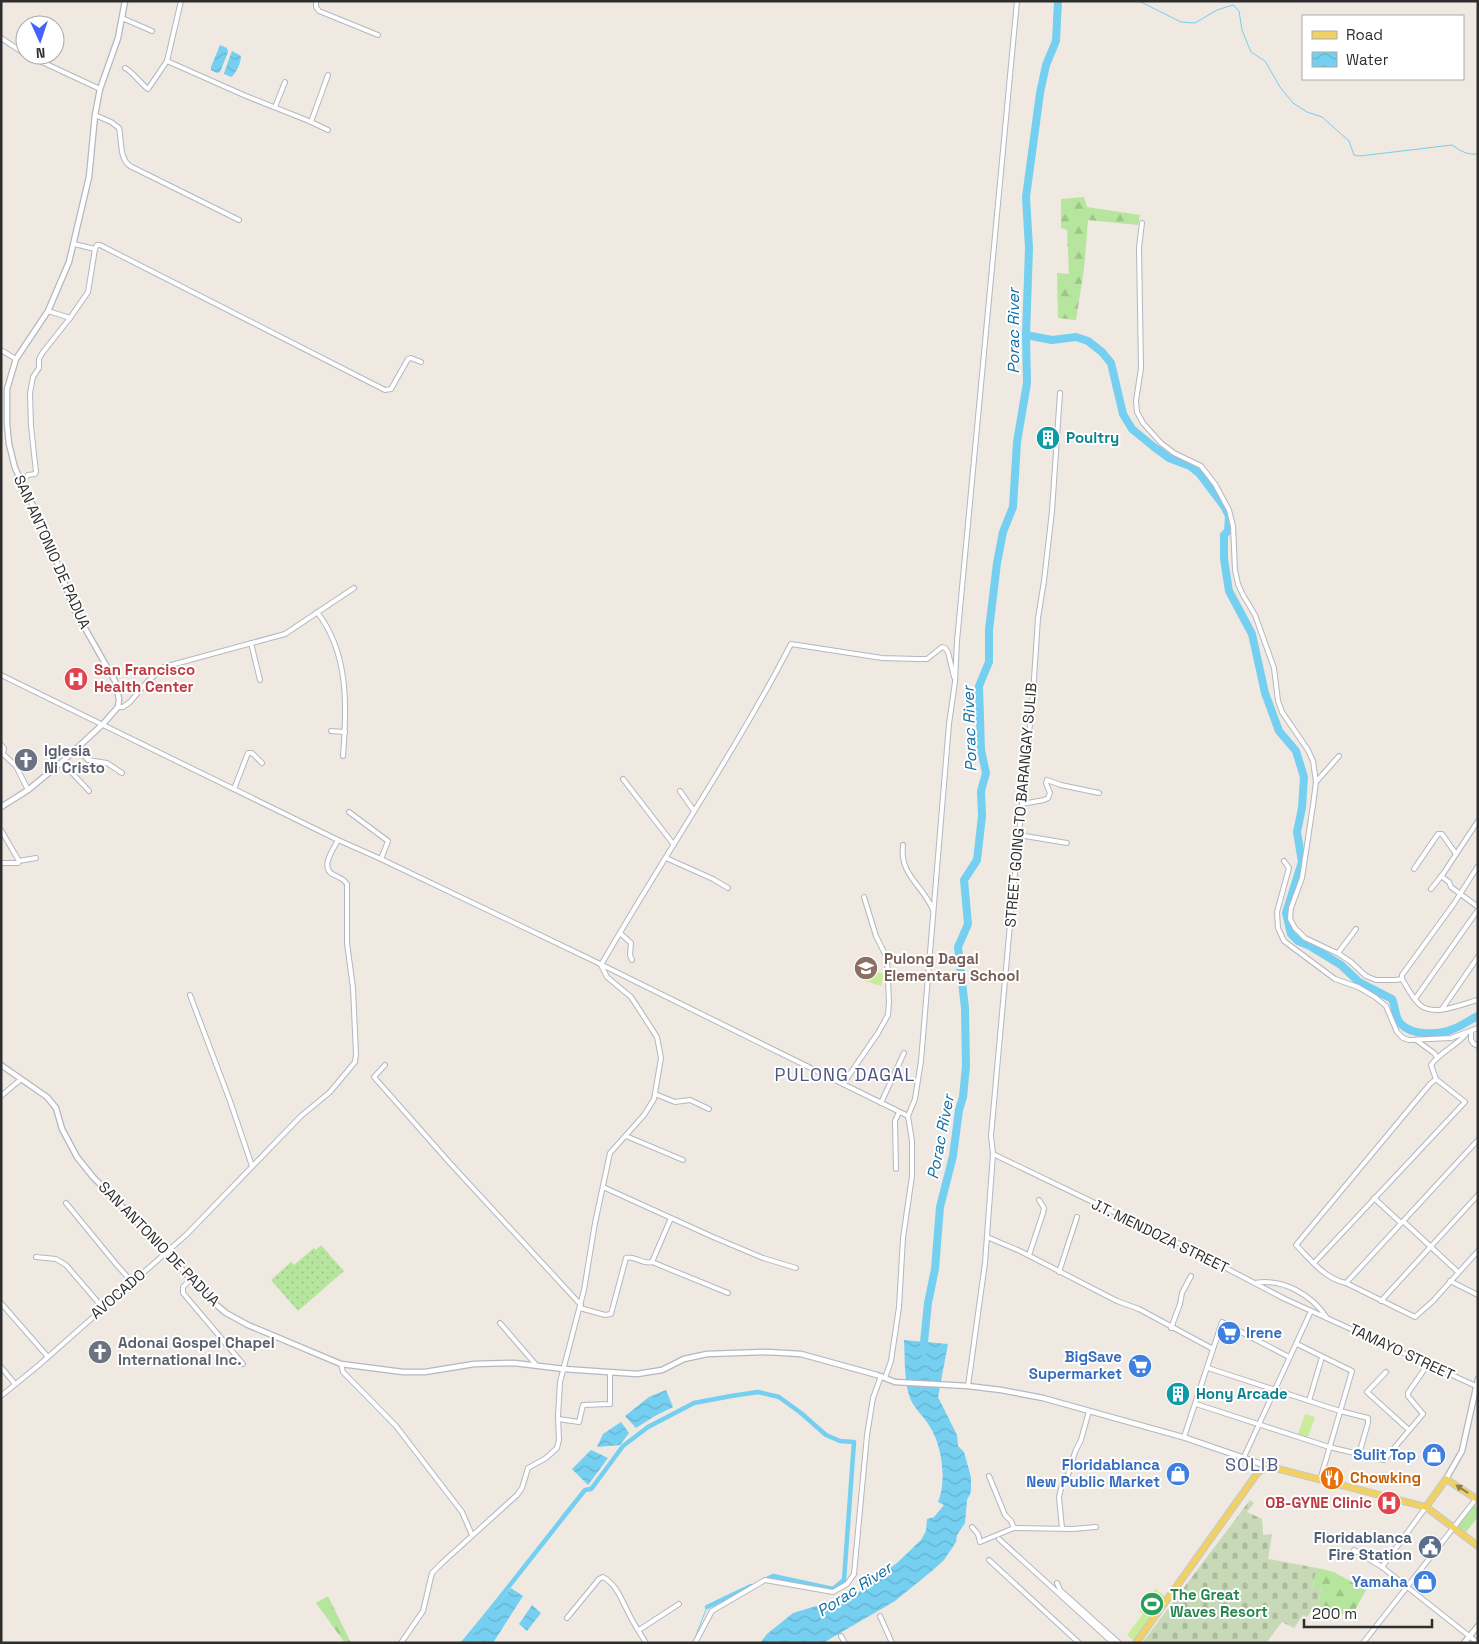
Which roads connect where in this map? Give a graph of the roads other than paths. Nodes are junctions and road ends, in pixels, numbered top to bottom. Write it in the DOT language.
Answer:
graph roads {
  1 [pos="126,1"];
  2 [pos="181,1"];
  3 [pos="316,1"];
  4 [pos="1017,1"];
  5 [pos="122,18"];
  6 [pos="152,31"];
  7 [pos="378,35"];
  8 [pos="1,38"];
  9 [pos="15,47"];
  10 [pos="167,61"];
  11 [pos="49,65"];
  12 [pos="125,68"];
  13 [pos="328,75"];
  14 [pos="285,82"];
  15 [pos="100,89"];
  16 [pos="275,107"];
  17 [pos="95,115"];
  18 [pos="311,122"];
  19 [pos="328,130"];
  20 [pos="239,220"];
  21 [pos="1142,223"];
  22 [pos="74,244"];
  23 [pos="94,249"];
  24 [pos="48,311"];
  25 [pos="70,318"];
  26 [pos="1,350"];
  27 [pos="16,359"];
  28 [pos="421,362"];
  29 [pos="1060,393"];
  30 [pos="21,482"];
  31 [pos="354,588"];
  32 [pos="317,612"];
  33 [pos="251,643"];
  34 [pos="1,675"];
  35 [pos="260,680"];
  36 [pos="955,682"];
  37 [pos="118,707"];
  38 [pos="103,724"];
  39 [pos="331,731"];
  40 [pos="345,732"];
  41 [pos="1,745"];
  42 [pos="77,748"];
  43 [pos="343,756"];
  44 [pos="1339,756"];
  45 [pos="62,762"];
  46 [pos="262,763"];
  47 [pos="122,773"];
  48 [pos="623,779"];
  49 [pos="1316,782"];
  50 [pos="234,789"];
  51 [pos="28,790"];
  52 [pos="89,791"];
  53 [pos="680,791"];
  54 [pos="1099,793"];
  55 [pos="1022,804"];
  56 [pos="1,807"];
  57 [pos="694,811"];
  58 [pos="349,812"];
  59 [pos="1478,821"];
  60 [pos="1,830"];
  61 [pos="1019,835"];
  62 [pos="338,840"];
  63 [pos="1067,843"];
  64 [pos="903,844"];
  65 [pos="674,845"];
  66 [pos="1456,854"];
  67 [pos="36,858"];
  68 [pos="666,858"];
  69 [pos="381,859"];
  70 [pos="19,861"];
  71 [pos="1284,861"];
  72 [pos="1,863"];
  73 [pos="1478,866"];
  74 [pos="1414,869"];
  75 [pos="1442,876"];
  76 [pos="728,888"];
  77 [pos="1431,889"];
  78 [pos="1459,894"];
  79 [pos="864,897"];
  80 [pos="1478,909"];
  81 [pos="934,912"];
  82 [pos="1356,929"];
  83 [pos="620,933"];
  84 [pos="1338,954"];
  85 [pos="1478,957"];
  86 [pos="632,960"];
  87 [pos="601,965"];
  88 [pos="1402,979"];
  89 [pos="190,996"];
  90 [pos="1415,1000"];
  91 [pos="1478,1000"];
  92 [pos="1442,1009"];
  93 [pos="1478,1028"];
  94 [pos="1469,1033"];
  95 [pos="1416,1040"];
  96 [pos="1478,1046"];
  97 [pos="904,1052"];
  98 [pos="1437,1057"];
  99 [pos="1,1065"];
  100 [pos="385,1065"];
  101 [pos="1436,1079"];
  102 [pos="20,1080"];
  103 [pos="843,1084"];
  104 [pos="655,1094"];
  105 [pos="1,1096"];
  106 [pos="881,1103"];
  107 [pos="709,1109"];
  108 [pos="899,1112"];
  109 [pos="908,1116"];
  110 [pos="626,1136"];
  111 [pos="1478,1140"];
  112 [pos="993,1154"];
  113 [pos="683,1160"];
  114 [pos="252,1166"];
  115 [pos="896,1169"];
  116 [pos="603,1187"];
  117 [pos="1478,1195"];
  118 [pos="1374,1198"];
  119 [pos="1039,1200"];
  120 [pos="66,1203"];
  121 [pos="1077,1217"];
  122 [pos="671,1218"];
  123 [pos="1402,1222"];
  124 [pos="987,1237"];
  125 [pos="1430,1247"];
  126 [pos="1478,1251"];
  127 [pos="167,1253"];
  128 [pos="1029,1255"];
  129 [pos="36,1257"];
  130 [pos="652,1262"];
  131 [pos="1314,1262"];
  132 [pos="796,1268"];
  133 [pos="1059,1272"];
  134 [pos="1458,1272"];
  135 [pos="1191,1276"];
  136 [pos="190,1280"];
  137 [pos="1450,1281"];
  138 [pos="132,1282"];
  139 [pos="1255,1283"];
  140 [pos="1346,1284"];
  141 [pos="728,1294"];
  142 [pos="1478,1295"];
  143 [pos="1381,1301"];
  144 [pos="1,1303"];
  145 [pos="580,1306"];
  146 [pos="103,1308"];
  147 [pos="1311,1311"];
  148 [pos="1327,1318"];
  149 [pos="500,1324"];
  150 [pos="1171,1328"];
  151 [pos="1296,1344"];
  152 [pos="1213,1349"];
  153 [pos="48,1357"];
  154 [pos="1289,1357"];
  155 [pos="1322,1357"];
  156 [pos="243,1364"];
  157 [pos="341,1364"];
  158 [pos="1428,1364"];
  159 [pos="537,1366"];
  160 [pos="1,1367"];
  161 [pos="1208,1368"];
  162 [pos="564,1369"];
  163 [pos="610,1372"];
  164 [pos="1386,1372"];
  165 [pos="883,1377"];
  166 [pos="1478,1379"];
  167 [pos="15,1384"];
  168 [pos="968,1386"];
  169 [pos="1477,1388"];
  170 [pos="1275,1390"];
  171 [pos="1,1396"];
  172 [pos="1308,1401"];
  173 [pos="1196,1404"];
  174 [pos="1089,1411"];
  175 [pos="1340,1411"];
  176 [pos="558,1419"];
  177 [pos="1258,1425"];
  178 [pos="1409,1430"];
  179 [pos="1184,1437"];
  180 [pos="1329,1447"];
  181 [pos="1359,1454"];
  182 [pos="1244,1457"];
  183 [pos="1271,1467"];
  184 [pos="989,1476"];
  185 [pos="1446,1479"];
  186 [pos="1320,1480"];
  187 [pos="1477,1500"];
  188 [pos="1426,1507"];
  189 [pos="972,1527"];
  190 [pos="1096,1527"];
  191 [pos="1014,1528"];
  192 [pos="1062,1528"];
  193 [pos="1454,1528"];
  194 [pos="472,1535"];
  195 [pos="1000,1539"];
  196 [pos="1478,1546"];
  197 [pos="1354,1550"];
  198 [pos="989,1560"];
  199 [pos="1382,1567"];
  200 [pos="1057,1583"];
  201 [pos="1408,1587"];
  202 [pos="679,1604"];
  203 [pos="880,1616"];
  204 [pos="567,1618"];
  205 [pos="1478,1626"];
  206 [pos="639,1630"];
  207 [pos="841,1636"];
  208 [pos="1469,1636"];
  209 [pos="401,1643"];
  210 [pos="646,1643"];
  211 [pos="695,1643"];
  212 [pos="845,1643"];
  213 [pos="892,1643"];
  214 [pos="1079,1643"];
  215 [pos="1113,1643"];
  216 [pos="1119,1643"];
  217 [pos="1136,1643"];
  218 [pos="1363,1643"];
  219 [pos="1464,1643"];
  220 [pos="1478,1643"];
  1 -- 5 [label="street, SAN ANTONIO DE PADUA"];
  2 -- 10 [label="street"];
  3 -- 7 [label="street"];
  4 -- 36 [label="street"];
  5 -- 6 [label="street"];
  5 -- 15 [label="street, SAN ANTONIO DE PADUA"];
  8 -- 9 [label="street"];
  10 -- 12 [label="street"];
  10 -- 16 [label="street"];
  11 -- 15 [label="street"];
  13 -- 18 [label="street"];
  14 -- 16 [label="street"];
  15 -- 17 [label="street, SAN ANTONIO DE PADUA"];
  16 -- 18 [label="street"];
  17 -- 20 [label="street"];
  17 -- 22 [label="street, SAN ANTONIO DE PADUA"];
  18 -- 19 [label="street"];
  21 -- 49 [label="street"];
  22 -- 23 [label="street"];
  22 -- 24 [label="street, SAN ANTONIO DE PADUA"];
  23 -- 25 [label="street"];
  23 -- 28 [label="street"];
  24 -- 25 [label="street"];
  24 -- 27 [label="street, SAN ANTONIO DE PADUA"];
  25 -- 30 [label="street"];
  26 -- 27 [label="street"];
  27 -- 30 [label="street, SAN ANTONIO DE PADUA"];
  29 -- 55 [label="street, STREET GOING TO BARANGAY SULIB"];
  30 -- 37 [label="street, SAN ANTONIO DE PADUA"];
  31 -- 32 [label="street"];
  32 -- 33 [label="street"];
  32 -- 40 [label="street"];
  33 -- 35 [label="street"];
  33 -- 37 [label="street"];
  34 -- 38 [label="street"];
  36 -- 57 [label="street"];
  36 -- 81 [label="street"];
  37 -- 38 [label="street"];
  38 -- 42 [label="street"];
  38 -- 50 [label="street"];
  39 -- 40 [label="street"];
  40 -- 43 [label="street"];
  41 -- 51 [label="street"];
  42 -- 45 [label="street"];
  42 -- 47 [label="street"];
  44 -- 49 [label="street"];
  45 -- 51 [label="street"];
  45 -- 52 [label="street"];
  46 -- 50 [label="street"];
  48 -- 65 [label="street"];
  49 -- 84 [label="street"];
  50 -- 62 [label="street"];
  51 -- 56 [label="street"];
  53 -- 57 [label="street"];
  54 -- 55 [label="street"];
  55 -- 61 [label="street, STREET GOING TO BARANGAY SULIB"];
  57 -- 65 [label="street"];
  58 -- 69 [label="street"];
  59 -- 66 [label="street"];
  60 -- 70 [label="street"];
  61 -- 63 [label="street"];
  61 -- 112 [label="street, STREET GOING TO BARANGAY SULIB"];
  62 -- 69 [label="street"];
  62 -- 114 [label="street, AVOCADO"];
  64 -- 81 [label="street"];
  65 -- 68 [label="street"];
  66 -- 74 [label="street"];
  66 -- 75 [label="street"];
  67 -- 70 [label="street"];
  68 -- 76 [label="street"];
  68 -- 83 [label="street"];
  69 -- 87 [label="street"];
  70 -- 72 [label="street"];
  71 -- 95 [label="street"];
  73 -- 78 [label="street"];
  75 -- 77 [label="street"];
  75 -- 78 [label="street"];
  78 -- 80 [label="street"];
  78 -- 88 [label="street"];
  79 -- 103 [label="street"];
  80 -- 90 [label="street"];
  81 -- 109 [label="street"];
  82 -- 84 [label="street"];
  83 -- 86 [label="street"];
  83 -- 87 [label="street"];
  84 -- 88 [label="street"];
  85 -- 92 [label="street"];
  87 -- 103 [label="street"];
  87 -- 104 [label="street"];
  88 -- 90 [label="street"];
  89 -- 114 [label="street"];
  90 -- 92 [label="street"];
  91 -- 92 [label="street"];
  93 -- 94 [label="street"];
  94 -- 95 [label="street"];
  94 -- 96 [label="street"];
  94 -- 98 [label="street"];
  95 -- 98 [label="street"];
  97 -- 106 [label="street"];
  98 -- 101 [label="street"];
  99 -- 102 [label="street, SAN ANTONIO DE PADUA"];
  100 -- 145 [label="street"];
  101 -- 118 [label="street"];
  101 -- 131 [label="street"];
  102 -- 105 [label="street"];
  102 -- 127 [label="street, SAN ANTONIO DE PADUA"];
  103 -- 106 [label="street"];
  104 -- 107 [label="street"];
  104 -- 110 [label="street"];
  106 -- 108 [label="street"];
  108 -- 109 [label="street"];
  108 -- 115 [label="street"];
  109 -- 165 [label="street"];
  110 -- 113 [label="street"];
  110 -- 116 [label="street"];
  111 -- 123 [label="street"];
  112 -- 124 [label="street, STREET GOING TO BARANGAY SULIB"];
  112 -- 139 [label="street, J.T. MENDOZA STREET"];
  114 -- 127 [label="street, AVOCADO"];
  116 -- 122 [label="street"];
  116 -- 145 [label="street"];
  117 -- 125 [label="street"];
  118 -- 123 [label="street"];
  118 -- 131 [label="street"];
  119 -- 128 [label="street"];
  120 -- 138 [label="street"];
  121 -- 133 [label="street"];
  122 -- 130 [label="street"];
  122 -- 132 [label="street"];
  123 -- 125 [label="street"];
  123 -- 140 [label="street"];
  124 -- 128 [label="street"];
  124 -- 168 [label="street, STREET GOING TO BARANGAY SULIB"];
  125 -- 134 [label="street"];
  125 -- 143 [label="street"];
  126 -- 134 [label="street"];
  127 -- 136 [label="street, SAN ANTONIO DE PADUA"];
  127 -- 138 [label="street, AVOCADO"];
  128 -- 133 [label="street"];
  129 -- 146 [label="street"];
  130 -- 141 [label="street"];
  130 -- 145 [label="street"];
  131 -- 140 [label="street"];
  133 -- 150 [label="street"];
  134 -- 137 [label="street"];
  135 -- 150 [label="street"];
  136 -- 156 [label="street"];
  136 -- 157 [label="street, SAN ANTONIO DE PADUA"];
  137 -- 142 [label="street"];
  137 -- 143 [label="street"];
  138 -- 146 [label="street, AVOCADO"];
  139 -- 147 [label="street, J.T. MENDOZA STREET"];
  139 -- 148 [label="street"];
  140 -- 143 [label="street"];
  144 -- 153 [label="street"];
  145 -- 162 [label="street"];
  146 -- 153 [label="street, AVOCADO"];
  147 -- 148 [label="street, J.T. MENDOZA STREET"];
  147 -- 151 [label="street"];
  148 -- 158 [label="street, TAMAYO STREET"];
  149 -- 159 [label="street"];
  150 -- 152 [label="street"];
  151 -- 154 [label="street"];
  151 -- 155 [label="street"];
  152 -- 154 [label="street"];
  152 -- 161 [label="street"];
  153 -- 167 [label="street, AVOCADO"];
  154 -- 170 [label="street"];
  155 -- 172 [label="street"];
  155 -- 175 [label="street"];
  157 -- 159 [label="street, SAN ANTONIO DE PADUA"];
  157 -- 194 [label="street"];
  158 -- 169 [label="street, TAMAYO STREET"];
  158 -- 178 [label="street"];
  159 -- 162 [label="street, SAN ANTONIO DE PADUA"];
  160 -- 167 [label="street"];
  161 -- 170 [label="street"];
  161 -- 173 [label="street"];
  162 -- 163 [label="street, SAN ANTONIO DE PADUA"];
  162 -- 176 [label="street"];
  163 -- 165 [label="street, SAN ANTONIO DE PADUA"];
  163 -- 176 [label="street"];
  164 -- 178 [label="street"];
  165 -- 168 [label="street, SAN ANTONIO DE PADUA"];
  165 -- 211 [label="street"];
  166 -- 169 [label="street"];
  167 -- 171 [label="street, AVOCADO"];
  168 -- 174 [label="street, SAN ANTONIO DE PADUA"];
  169 -- 185 [label="street"];
  170 -- 172 [label="street"];
  170 -- 177 [label="street"];
  172 -- 175 [label="street"];
  173 -- 177 [label="street"];
  173 -- 179 [label="street"];
  174 -- 179 [label="street, SAN ANTONIO DE PADUA"];
  174 -- 192 [label="street"];
  175 -- 180 [label="street"];
  175 -- 181 [label="street"];
  176 -- 194 [label="street"];
  177 -- 180 [label="street"];
  177 -- 182 [label="street"];
  178 -- 181 [label="street"];
  179 -- 182 [label="street, SAN ANTONIO DE PADUA"];
  180 -- 181 [label="street"];
  180 -- 186 [label="street"];
  182 -- 183 [label="street, SAN ANTONIO DE PADUA"];
  183 -- 186 [label="main road"];
  183 -- 217 [label="main road"];
  184 -- 191 [label="street"];
  187 -- 185 [label="main road, one-way"];
  185 -- 188 [label="main road"];
  186 -- 188 [label="main road"];
  187 -- 193 [label="street"];
  188 -- 193 [label="main road"];
  188 -- 199 [label="street"];
  189 -- 191 [label="street"];
  190 -- 192 [label="street"];
  191 -- 192 [label="street"];
  193 -- 196 [label="main road"];
  193 -- 201 [label="street"];
  194 -- 209 [label="street"];
  195 -- 215 [label="street"];
  197 -- 199 [label="street"];
  198 -- 214 [label="street"];
  199 -- 201 [label="street"];
  200 -- 216 [label="street"];
  201 -- 208 [label="street"];
  201 -- 218 [label="street"];
  202 -- 206 [label="street"];
  203 -- 213 [label="street"];
  204 -- 206 [label="street"];
  205 -- 208 [label="street"];
  206 -- 210 [label="street"];
  207 -- 212 [label="street"];
  208 -- 219 [label="street"];
  208 -- 220 [label="street"];
}
